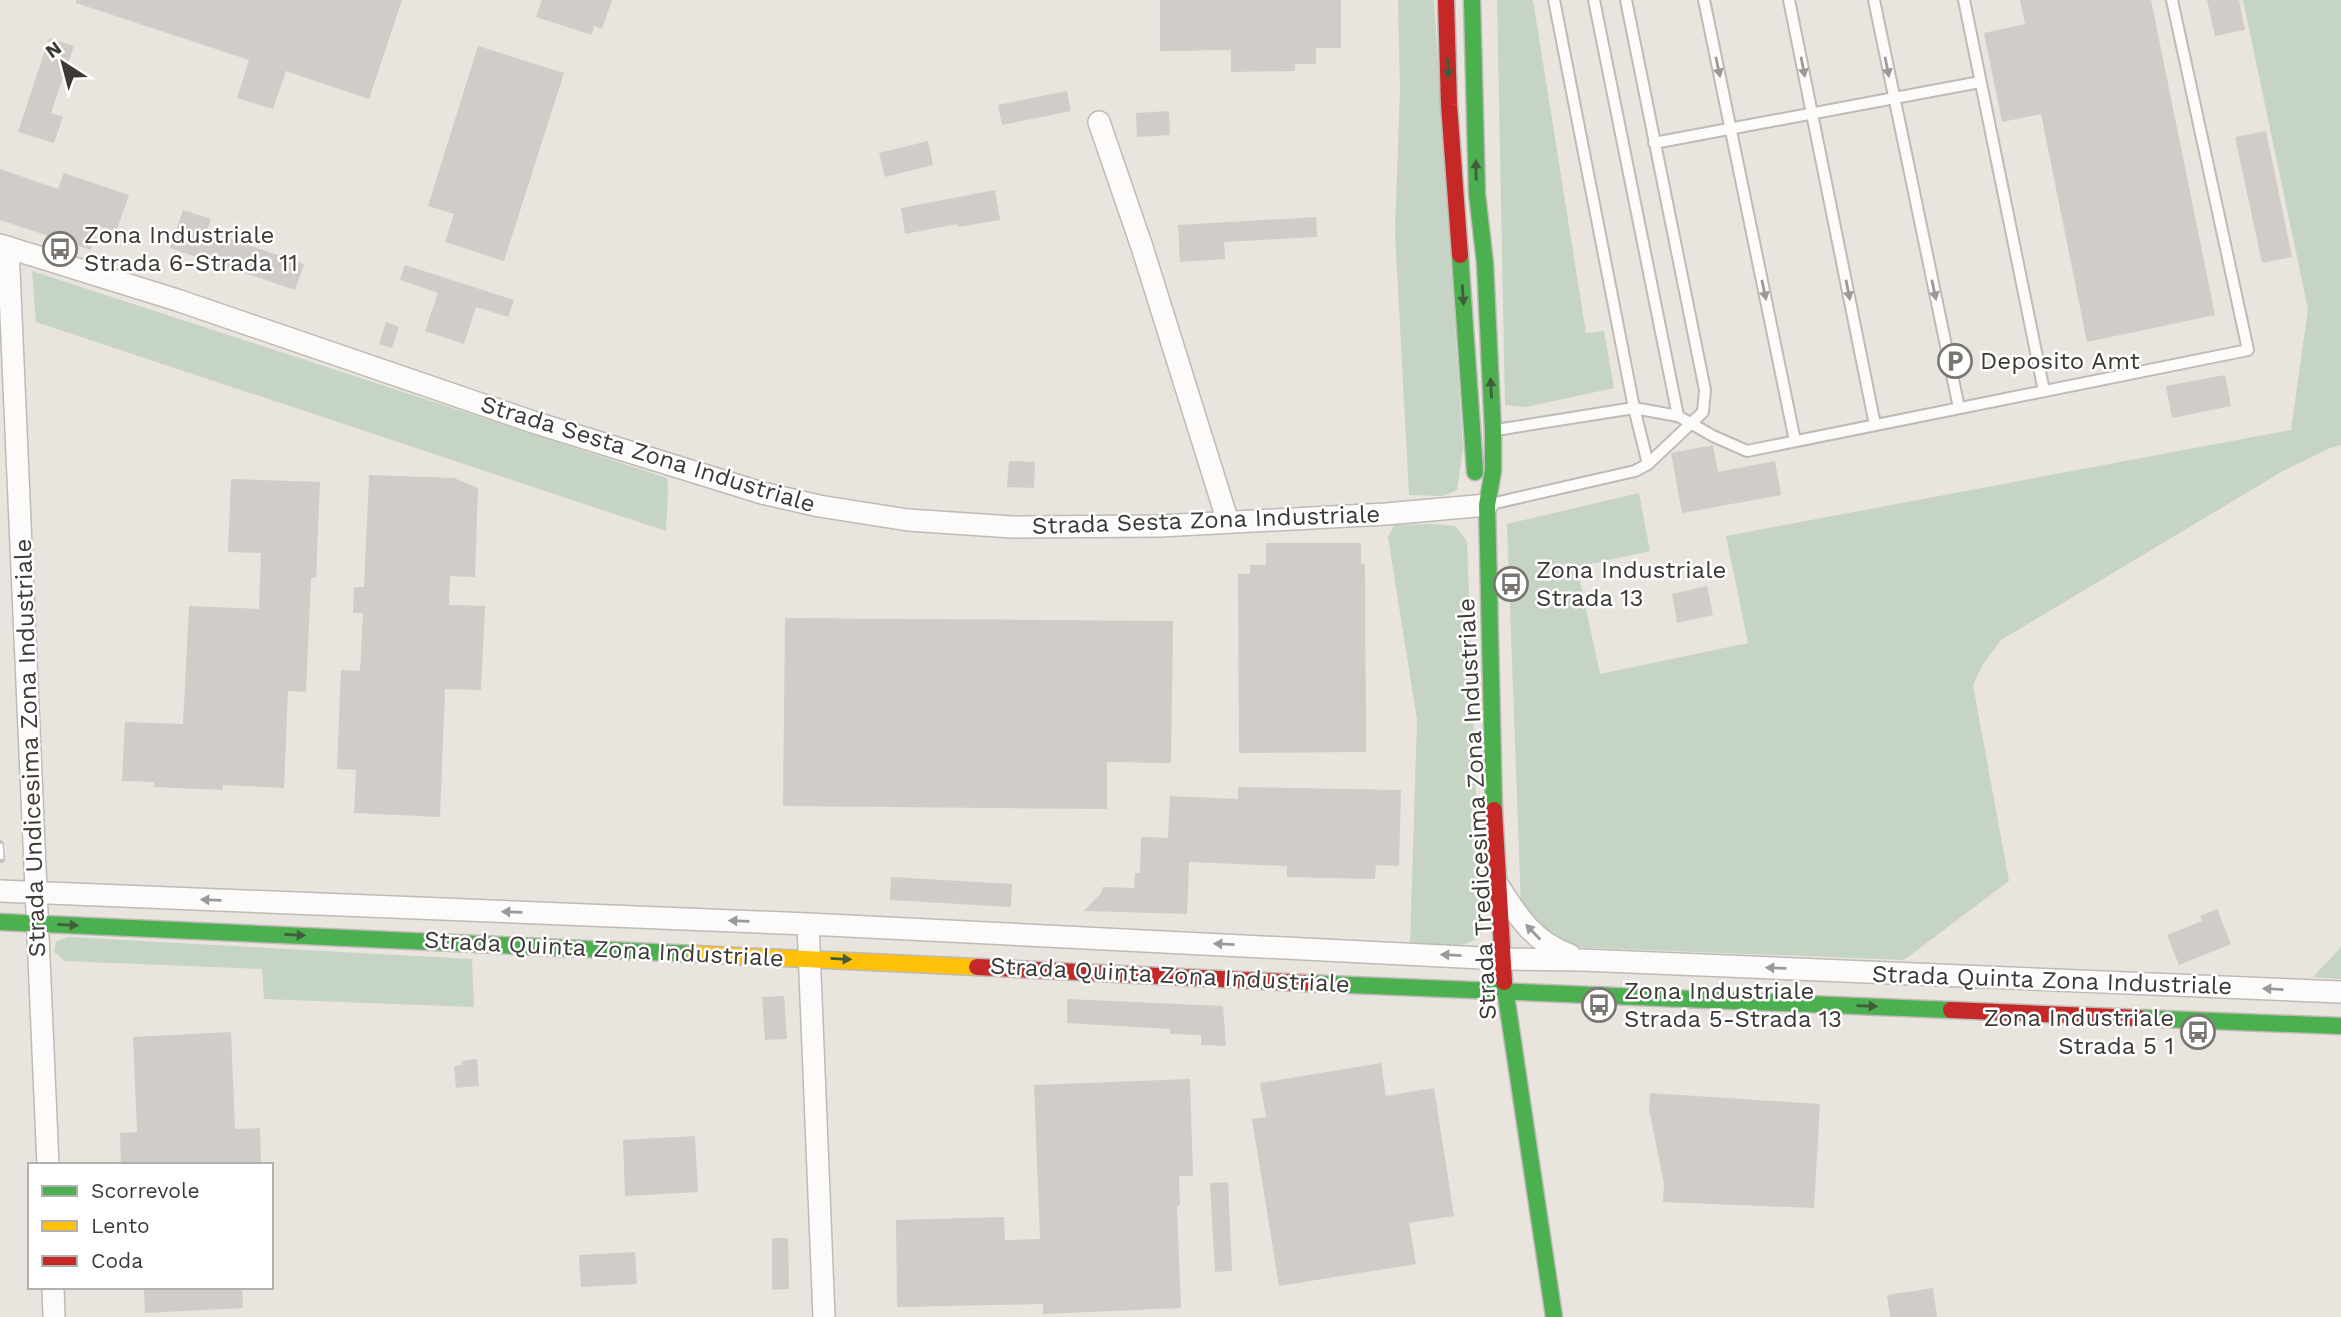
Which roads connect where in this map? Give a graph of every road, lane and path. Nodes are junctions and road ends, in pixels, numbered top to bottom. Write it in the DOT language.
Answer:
graph roads {
  1 [pos="1446,0"];
  2 [pos="1472,0"];
  3 [pos="1554,0"];
  4 [pos="1594,0"];
  5 [pos="1626,0"];
  6 [pos="1704,0"];
  7 [pos="1789,0"];
  8 [pos="1874,0"];
  9 [pos="1964,0"];
  10 [pos="2172,0"];
  11 [pos="1980,82"];
  12 [pos="1893,98"];
  13 [pos="1491,110"];
  14 [pos="1812,113"];
  15 [pos="1099,122"];
  16 [pos="1731,129"];
  17 [pos="1654,143"];
  18 [pos="4,246"];
  19 [pos="1485,262"];
  20 [pos="2044,391"];
  21 [pos="1634,408"];
  22 [pos="1959,408"];
  23 [pos="1678,416"];
  24 [pos="1693,423"];
  25 [pos="1875,425"];
  26 [pos="1493,431"];
  27 [pos="1795,441"];
  28 [pos="1647,464"];
  29 [pos="1487,505"];
  30 [pos="1228,522"];
  31 [pos="1499,886"];
  32 [pos="0,891"];
  33 [pos="36,892"];
  34 [pos="681,919"];
  35 [pos="0,922"];
  36 [pos="37,923"];
  37 [pos="808,924"];
  38 [pos="680,952"];
  39 [pos="809,958"];
  40 [pos="1502,959"];
  41 [pos="1582,960"];
  42 [pos="1505,992"];
  43 [pos="2341,992"];
  44 [pos="2341,1026"];
  45 [pos="48,1163"];
  46 [pos="53,1289"];
  47 [pos="54,1317"];
  48 [pos="824,1317"];
  49 [pos="1554,1317"];
  1 -- 29 [label="street, one-way"];
  19 -- 2 [label="street, one-way"];
  3 -- 21 [label="lane"];
  4 -- 23 [label="lane"];
  5 -- 17 [label="lane"];
  6 -- 16 [label="lane, one-way"];
  7 -- 14 [label="lane, one-way"];
  8 -- 12 [label="lane, one-way"];
  9 -- 11 [label="lane"];
  10 -- 20 [label="lane"];
  11 -- 12 [label="lane"];
  11 -- 20 [label="lane"];
  12 -- 14 [label="lane"];
  12 -- 22 [label="lane, one-way"];
  13 -- 19 [label="street"];
  14 -- 16 [label="lane"];
  14 -- 25 [label="lane, one-way"];
  15 -- 30 [label="street"];
  16 -- 17 [label="lane"];
  16 -- 27 [label="lane, one-way"];
  17 -- 24 [label="lane"];
  18 -- 30 [label="street, Strada Sesta Zona Industriale"];
  18 -- 33 [label="street, Strada Undicesima Zona Industriale"];
  26 -- 19 [label="street, one-way"];
  20 -- 22 [label="lane"];
  21 -- 23 [label="lane"];
  21 -- 26 [label="lane"];
  21 -- 28 [label="lane"];
  22 -- 25 [label="lane"];
  23 -- 24 [label="lane"];
  24 -- 27 [label="lane"];
  24 -- 28 [label="lane"];
  25 -- 27 [label="lane"];
  26 -- 29 [label="street"];
  28 -- 29 [label="lane"];
  29 -- 30 [label="street, Strada Sesta Zona Industriale"];
  29 -- 31 [label="street, Strada Tredicesima Zona Industriale"];
  31 -- 40 [label="street, Strada Tredicesima Zona Industriale"];
  41 -- 31 [label="street, one-way"];
  32 -- 33 [label="street, Strada Quinta Zona Industriale"];
  34 -- 33 [label="street, Strada Quinta Zona Industriale, one-way"];
  33 -- 36 [label="street, Strada Undicesima Zona Industriale"];
  37 -- 34 [label="street, Strada Quinta Zona Industriale, one-way"];
  34 -- 38 [label="street"];
  35 -- 36 [label="street, Strada Quinta Zona Industriale"];
  36 -- 38 [label="street, Strada Quinta Zona Industriale, one-way"];
  36 -- 45 [label="street, Strada Undicesima Zona Industriale"];
  37 -- 39 [label="street"];
  40 -- 37 [label="street, Strada Quinta Zona Industriale, one-way"];
  38 -- 39 [label="street, Strada Quinta Zona Industriale"];
  39 -- 42 [label="street, Strada Quinta Zona Industriale, one-way"];
  39 -- 48 [label="street"];
  40 -- 41 [label="street, Strada Quinta Zona Industriale"];
  40 -- 42 [label="street, Strada Tredicesima Zona Industriale"];
  43 -- 41 [label="street, Strada Quinta Zona Industriale, one-way"];
  42 -- 44 [label="street, Strada Quinta Zona Industriale, one-way"];
  42 -- 49 [label="street, Strada Tredicesima Zona Industriale"];
  46 -- 47 [label="street"];
}
